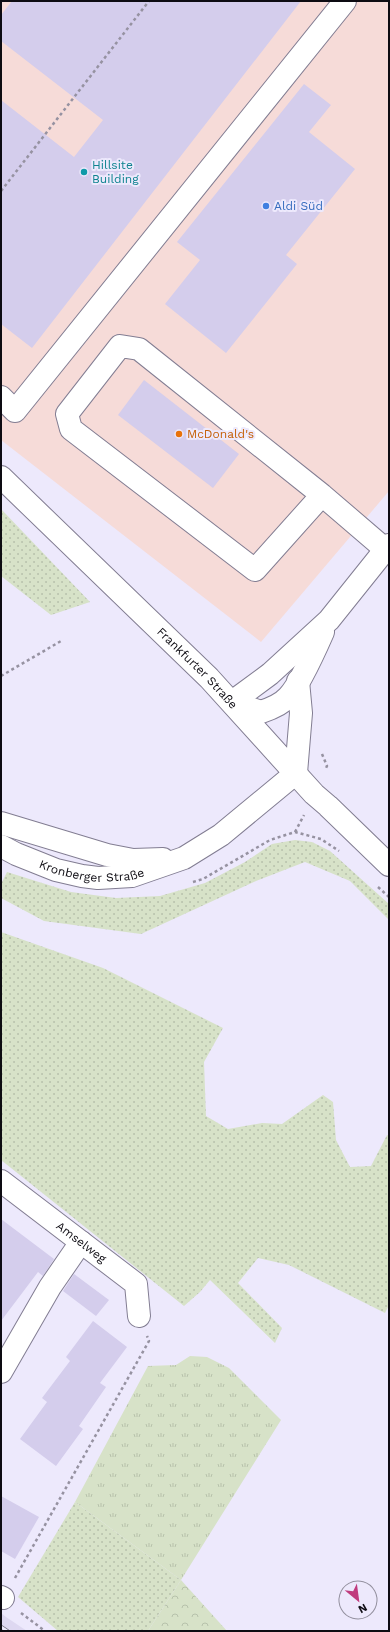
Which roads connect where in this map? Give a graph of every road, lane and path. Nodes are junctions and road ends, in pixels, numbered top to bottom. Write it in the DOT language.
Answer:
graph roads {
  1 [pos="149,1"];
  2 [pos="345,1"];
  3 [pos="1,191"];
  4 [pos="1,397"];
  5 [pos="1,477"];
  6 [pos="322,495"];
  7 [pos="384,559"];
  8 [pos="329,620"];
  9 [pos="61,641"];
  10 [pos="1,676"];
  11 [pos="298,681"];
  12 [pos="232,702"];
  13 [pos="296,773"];
  14 [pos="1,823"];
  15 [pos="1,846"];
  16 [pos="184,858"];
  17 [pos="389,865"];
  18 [pos="1,1182"];
  19 [pos="81,1242"];
  20 [pos="139,1316"];
  21 [pos="1,1372"];
  22 [pos="2,1598"];
  23 [pos="45,1631"];
  1 -- 3 [label="path"];
  2 -- 4 [label="street"];
  5 -- 12 [label="street, Frankfurter Straße"];
  6 -- 6 [label="street"];
  6 -- 7 [label="street"];
  7 -- 8 [label="street"];
  8 -- 11 [label="street"];
  8 -- 12 [label="street"];
  9 -- 10 [label="path"];
  11 -- 12 [label="street"];
  11 -- 13 [label="street"];
  12 -- 13 [label="street, Frankfurter Straße"];
  13 -- 16 [label="street, Kronberger Straße"];
  13 -- 17 [label="street, Frankfurter Straße"];
  14 -- 16 [label="street, Kronberger Straße"];
  15 -- 16 [label="street, Kronberger Straße"];
  18 -- 19 [label="street, Amselweg"];
  19 -- 20 [label="street, Amselweg"];
  19 -- 21 [label="street"];
  20 -- 22 [label="path"];
  22 -- 23 [label="path"];
}
